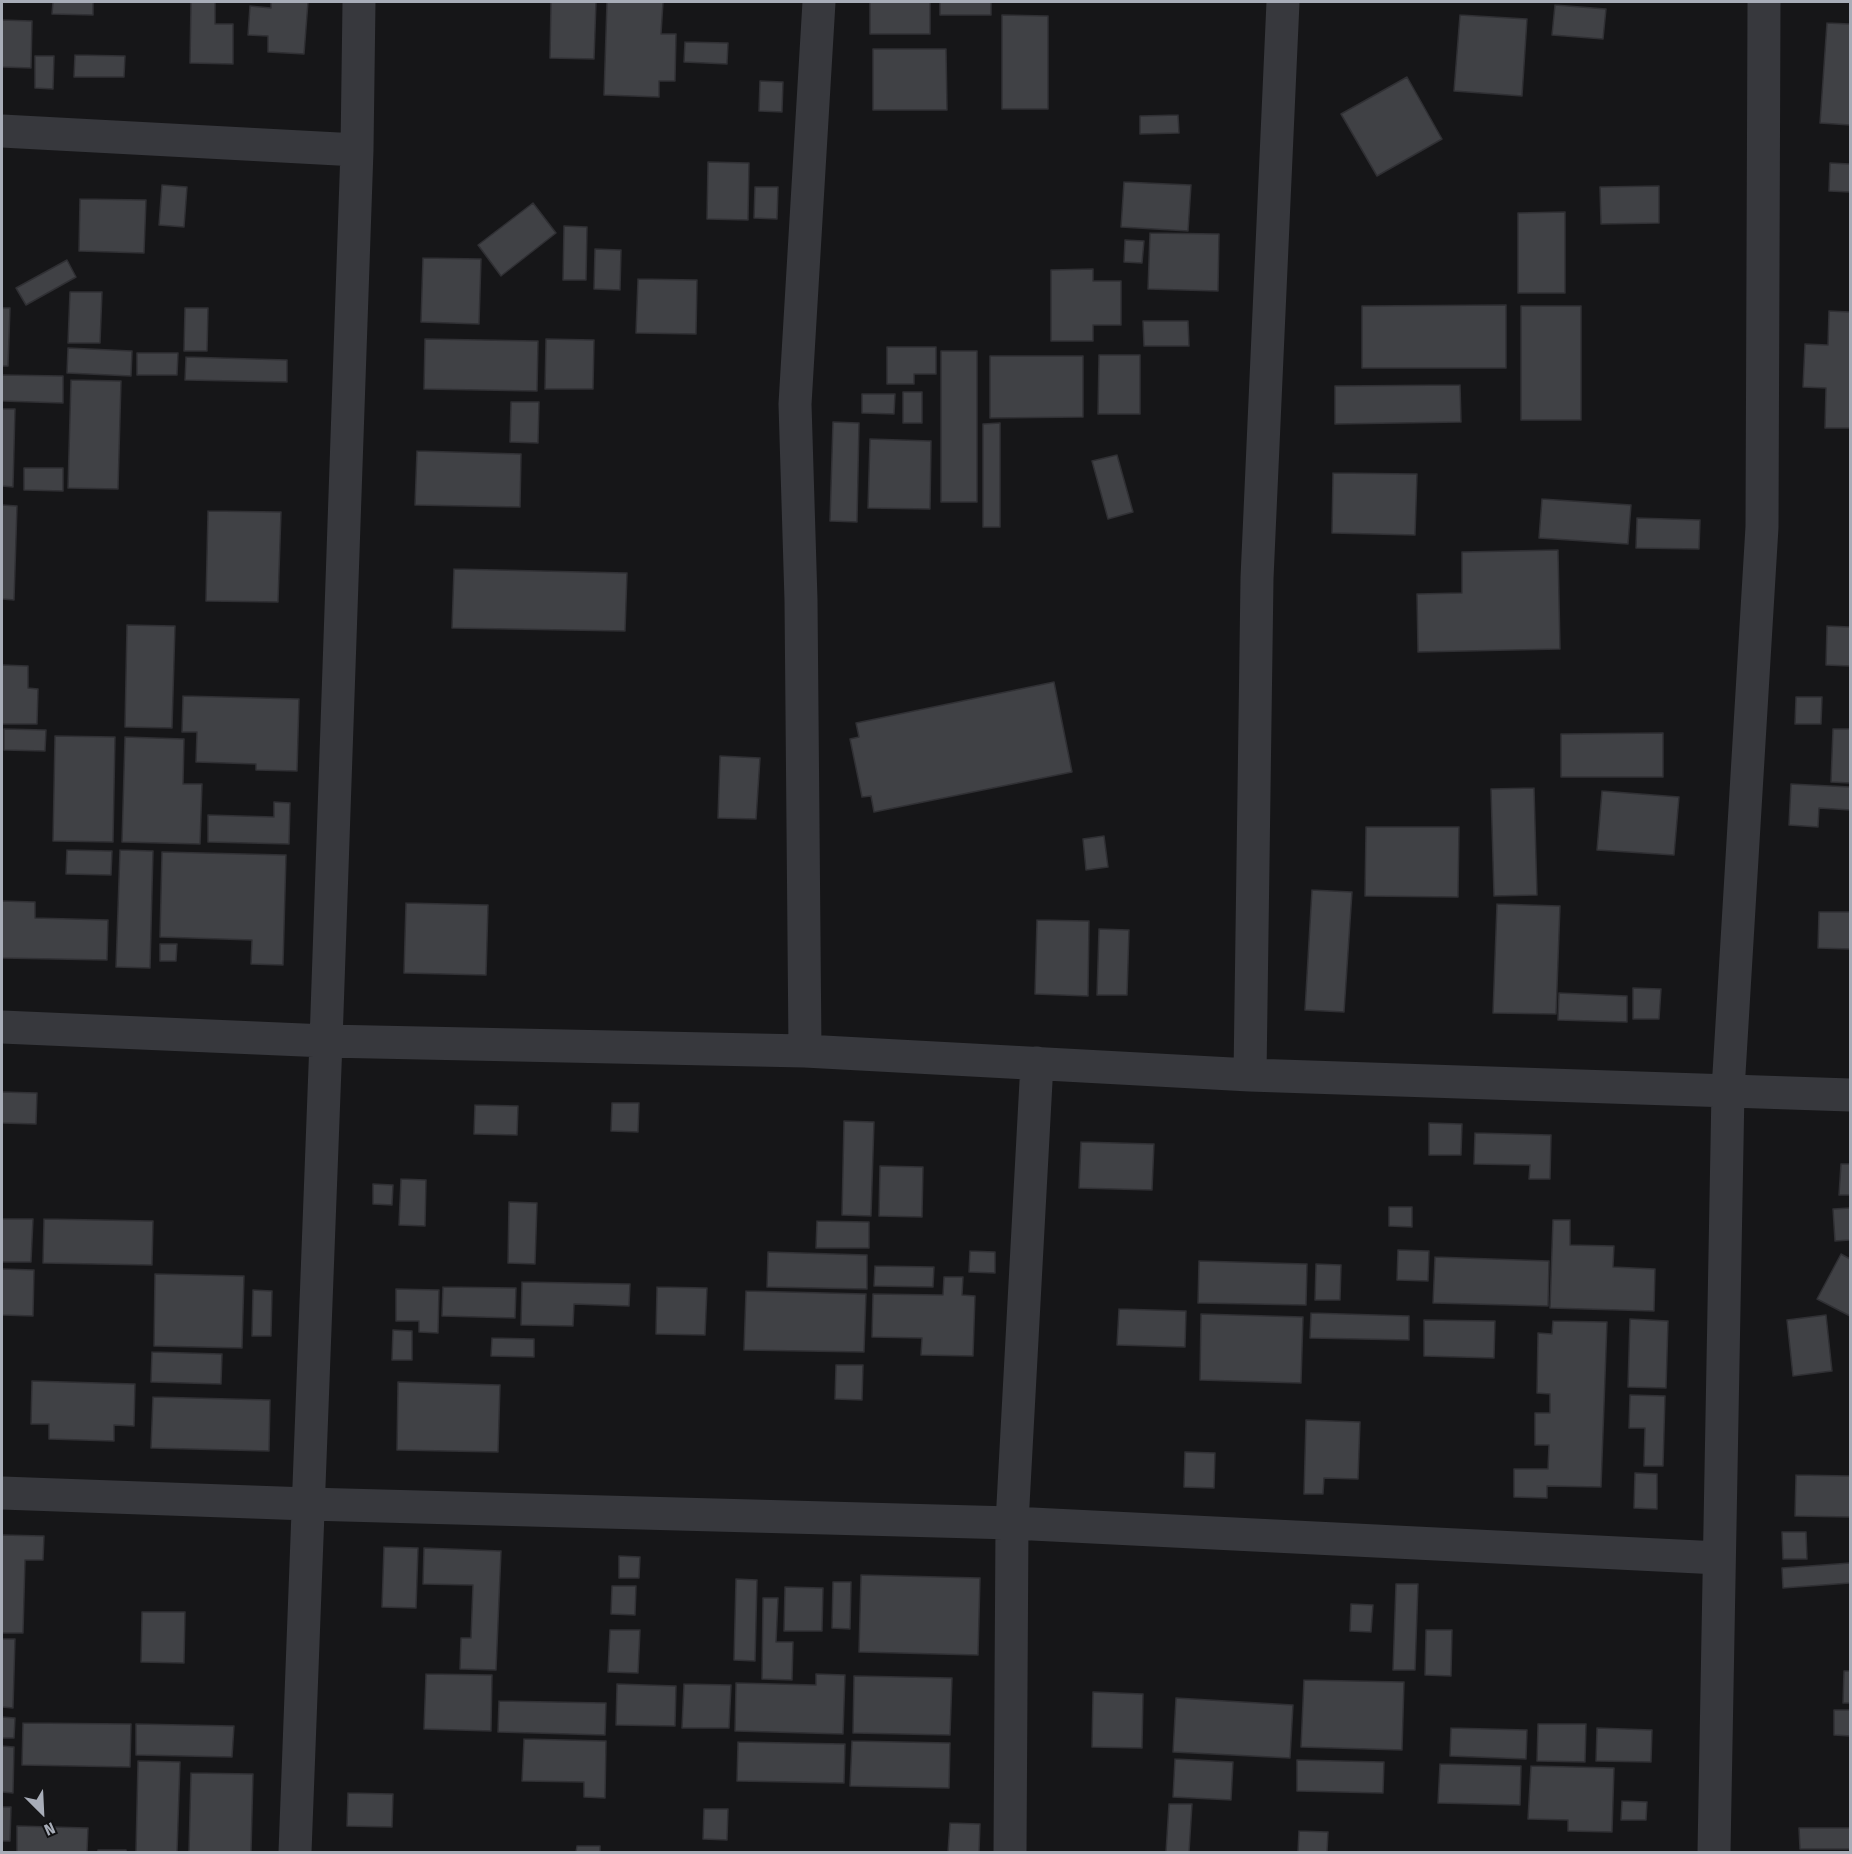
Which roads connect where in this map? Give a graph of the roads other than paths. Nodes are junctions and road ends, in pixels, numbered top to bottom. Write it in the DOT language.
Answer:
graph roads {
  1 [pos="359,2"];
  2 [pos="819,2"];
  3 [pos="1283,2"];
  4 [pos="1764,2"];
  5 [pos="2,131"];
  6 [pos="357,150"];
  7 [pos="2,1027"];
  8 [pos="326,1041"];
  9 [pos="805,1051"];
  10 [pos="1037,1063"];
  11 [pos="1250,1075"];
  12 [pos="1728,1090"];
  13 [pos="1851,1095"];
  14 [pos="2,1493"];
  15 [pos="308,1504"];
  16 [pos="1012,1523"];
  17 [pos="1719,1558"];
  18 [pos="295,1852"];
  19 [pos="1010,1852"];
  20 [pos="1714,1852"];
  1 -- 6 [label="street"];
  2 -- 9 [label="street"];
  3 -- 11 [label="street"];
  4 -- 12 [label="street"];
  5 -- 6 [label="street"];
  6 -- 8 [label="street"];
  7 -- 8 [label="street"];
  8 -- 9 [label="street"];
  8 -- 15 [label="street"];
  9 -- 10 [label="street"];
  10 -- 11 [label="street"];
  10 -- 16 [label="street"];
  11 -- 12 [label="street"];
  12 -- 13 [label="street"];
  12 -- 17 [label="street"];
  14 -- 15 [label="street"];
  15 -- 16 [label="street"];
  15 -- 18 [label="street"];
  16 -- 17 [label="street"];
  16 -- 19 [label="street"];
  17 -- 20 [label="street"];
}
